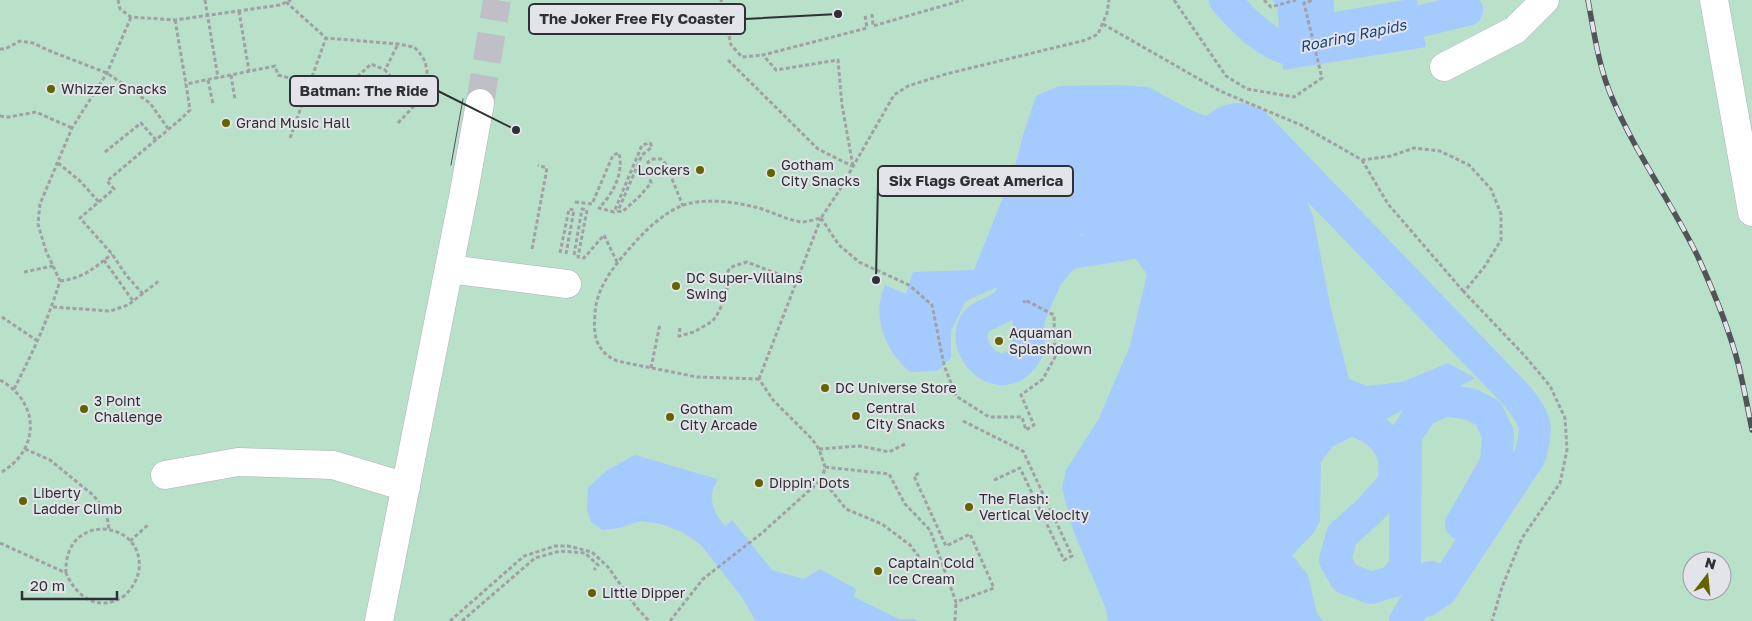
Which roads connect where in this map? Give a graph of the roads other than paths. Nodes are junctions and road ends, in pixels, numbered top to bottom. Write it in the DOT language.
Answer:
graph roads {
  1 [pos="1546,0"];
  2 [pos="1714,0"];
  3 [pos="1444,67"];
  4 [pos="480,103"];
  5 [pos="1752,212"];
  6 [pos="449,269"];
  7 [pos="567,284"];
  8 [pos="165,475"];
  9 [pos="406,487"];
  10 [pos="379,621"];
  1 -- 3 [label="lane"];
  2 -- 5 [label="lane"];
  4 -- 6 [label="lane"];
  6 -- 7 [label="lane"];
  6 -- 9 [label="lane"];
  8 -- 9 [label="lane"];
  9 -- 10 [label="lane"];
}
